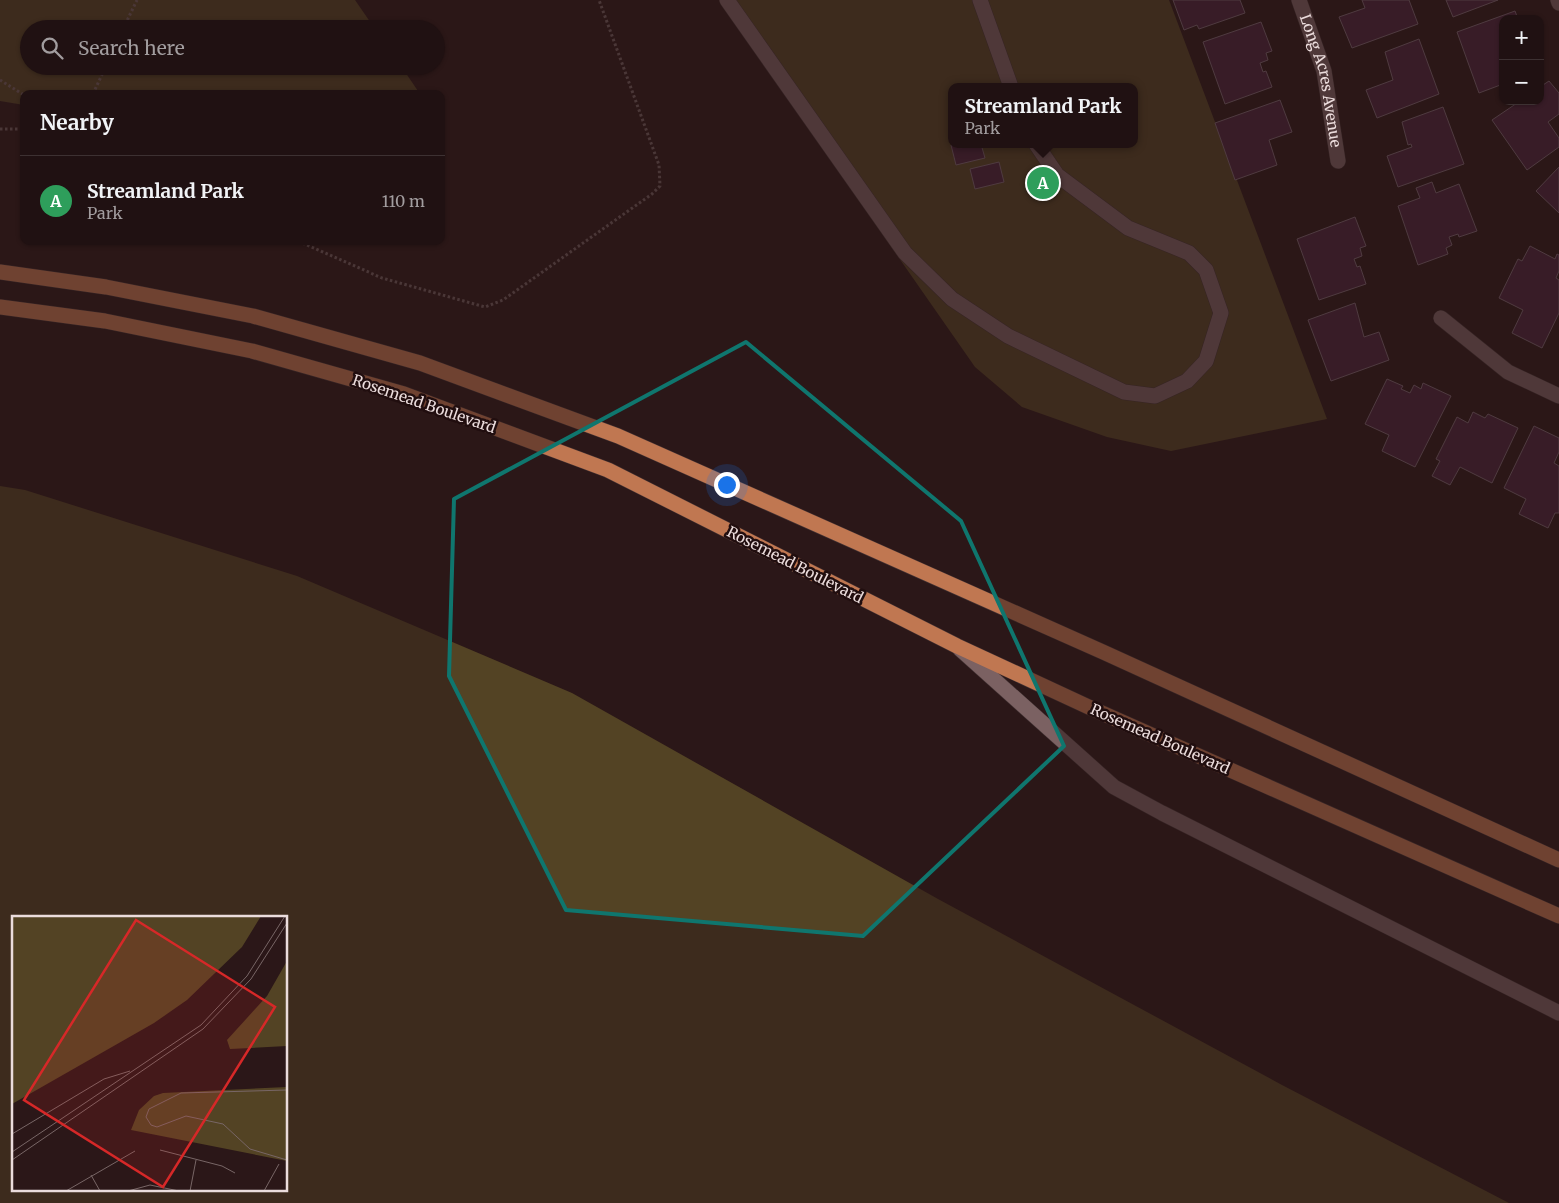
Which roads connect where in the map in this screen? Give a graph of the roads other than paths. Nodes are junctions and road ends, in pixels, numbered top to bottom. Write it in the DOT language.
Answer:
graph roads {
  1 [pos="727,0"];
  2 [pos="980,0"];
  3 [pos="1299,0"];
  4 [pos="1009,83"];
  5 [pos="1039,148"];
  6 [pos="1338,161"];
  7 [pos="0,272"];
  8 [pos="0,307"];
  9 [pos="1441,318"];
  10 [pos="1559,396"];
  11 [pos="957,646"];
  12 [pos="1559,860"];
  13 [pos="1559,916"];
  14 [pos="1559,1013"];
  1 -- 5 [label="street"];
  2 -- 4 [label="street"];
  3 -- 6 [label="street, Long Acres Avenue"];
  7 -- 12 [label="main road"];
  8 -- 11 [label="main road, Rosemead Boulevard"];
  9 -- 10 [label="street"];
  11 -- 13 [label="main road, Rosemead Boulevard"];
  11 -- 14 [label="street"];
}
